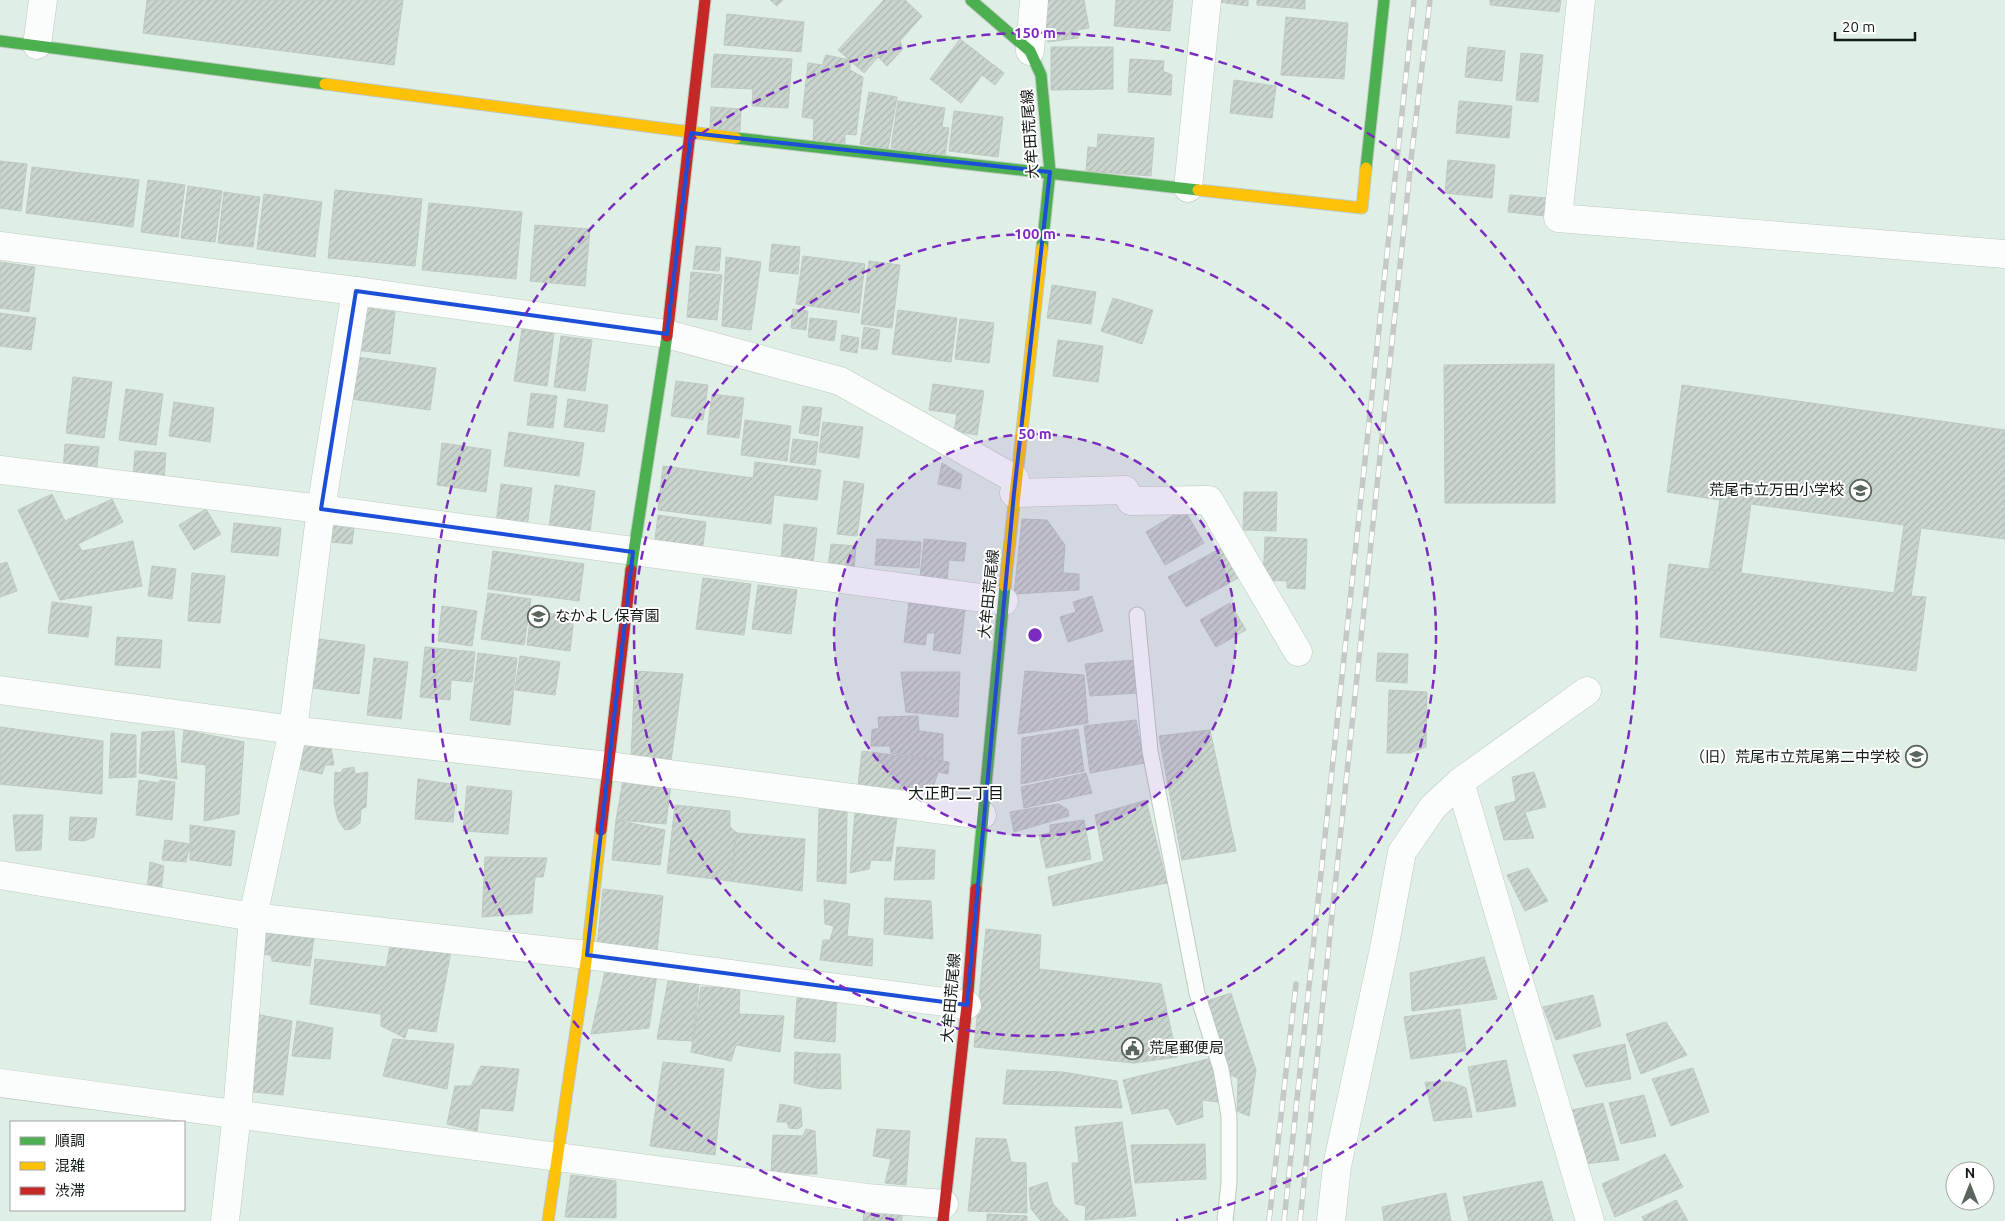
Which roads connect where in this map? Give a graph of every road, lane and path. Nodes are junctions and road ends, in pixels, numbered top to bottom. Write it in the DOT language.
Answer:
graph roads {
  1 [pos="43,0"];
  2 [pos="705,0"];
  3 [pos="971,0"];
  4 [pos="1034,0"];
  5 [pos="1207,0"];
  6 [pos="1384,0"];
  7 [pos="1581,0"];
  8 [pos="0,40"];
  9 [pos="38,45"];
  10 [pos="1030,50"];
  11 [pos="691,133"];
  12 [pos="1050,172"];
  13 [pos="1188,188"];
  14 [pos="0,246"];
  15 [pos="2005,254"];
  16 [pos="356,291"];
  17 [pos="667,334"];
  18 [pos="0,470"];
  19 [pos="1015,486"];
  20 [pos="321,509"];
  21 [pos="632,552"];
  22 [pos="1004,601"];
  23 [pos="1136,615"];
  24 [pos="1298,652"];
  25 [pos="0,690"];
  26 [pos="1587,691"];
  27 [pos="293,730"];
  28 [pos="608,766"];
  29 [pos="1460,782"];
  30 [pos="982,815"];
  31 [pos="0,875"];
  32 [pos="253,917"];
  33 [pos="587,955"];
  34 [pos="967,1006"];
  35 [pos="0,1083"];
  36 [pos="237,1113"];
  37 [pos="557,1157"];
  38 [pos="944,1212"];
  39 [pos="225,1221"];
  40 [pos="548,1221"];
  41 [pos="1225,1221"];
  42 [pos="1331,1221"];
  43 [pos="1590,1221"];
  1 -- 9 [label="street"];
  2 -- 11 [label="street"];
  3 -- 10 [label="street, 大牟田荒尾線"];
  4 -- 10 [label="street"];
  5 -- 13 [label="street"];
  6 -- 13 [label="street"];
  7 -- 15 [label="street"];
  8 -- 9 [label="street"];
  9 -- 11 [label="street"];
  10 -- 12 [label="street, 大牟田荒尾線"];
  11 -- 12 [label="street"];
  11 -- 17 [label="street"];
  12 -- 13 [label="street"];
  12 -- 19 [label="street, 大牟田荒尾線"];
  14 -- 16 [label="street"];
  16 -- 17 [label="street"];
  16 -- 20 [label="street"];
  17 -- 19 [label="street"];
  17 -- 21 [label="street"];
  18 -- 20 [label="street"];
  19 -- 22 [label="street, 大牟田荒尾線"];
  19 -- 24 [label="street"];
  20 -- 21 [label="street"];
  20 -- 27 [label="street"];
  21 -- 22 [label="street"];
  21 -- 28 [label="street"];
  22 -- 30 [label="street, 大牟田荒尾線"];
  23 -- 41 [label="lane"];
  25 -- 27 [label="street"];
  26 -- 29 [label="street"];
  27 -- 28 [label="street"];
  27 -- 32 [label="street"];
  28 -- 30 [label="street"];
  28 -- 33 [label="street"];
  29 -- 42 [label="street"];
  29 -- 43 [label="street"];
  30 -- 34 [label="street, 大牟田荒尾線"];
  31 -- 32 [label="street"];
  32 -- 33 [label="street"];
  32 -- 36 [label="street"];
  33 -- 34 [label="street"];
  33 -- 37 [label="street"];
  34 -- 38 [label="street, 大牟田荒尾線"];
  35 -- 36 [label="street"];
  36 -- 37 [label="street"];
  36 -- 39 [label="street"];
  37 -- 38 [label="street"];
  37 -- 40 [label="street"];
}
